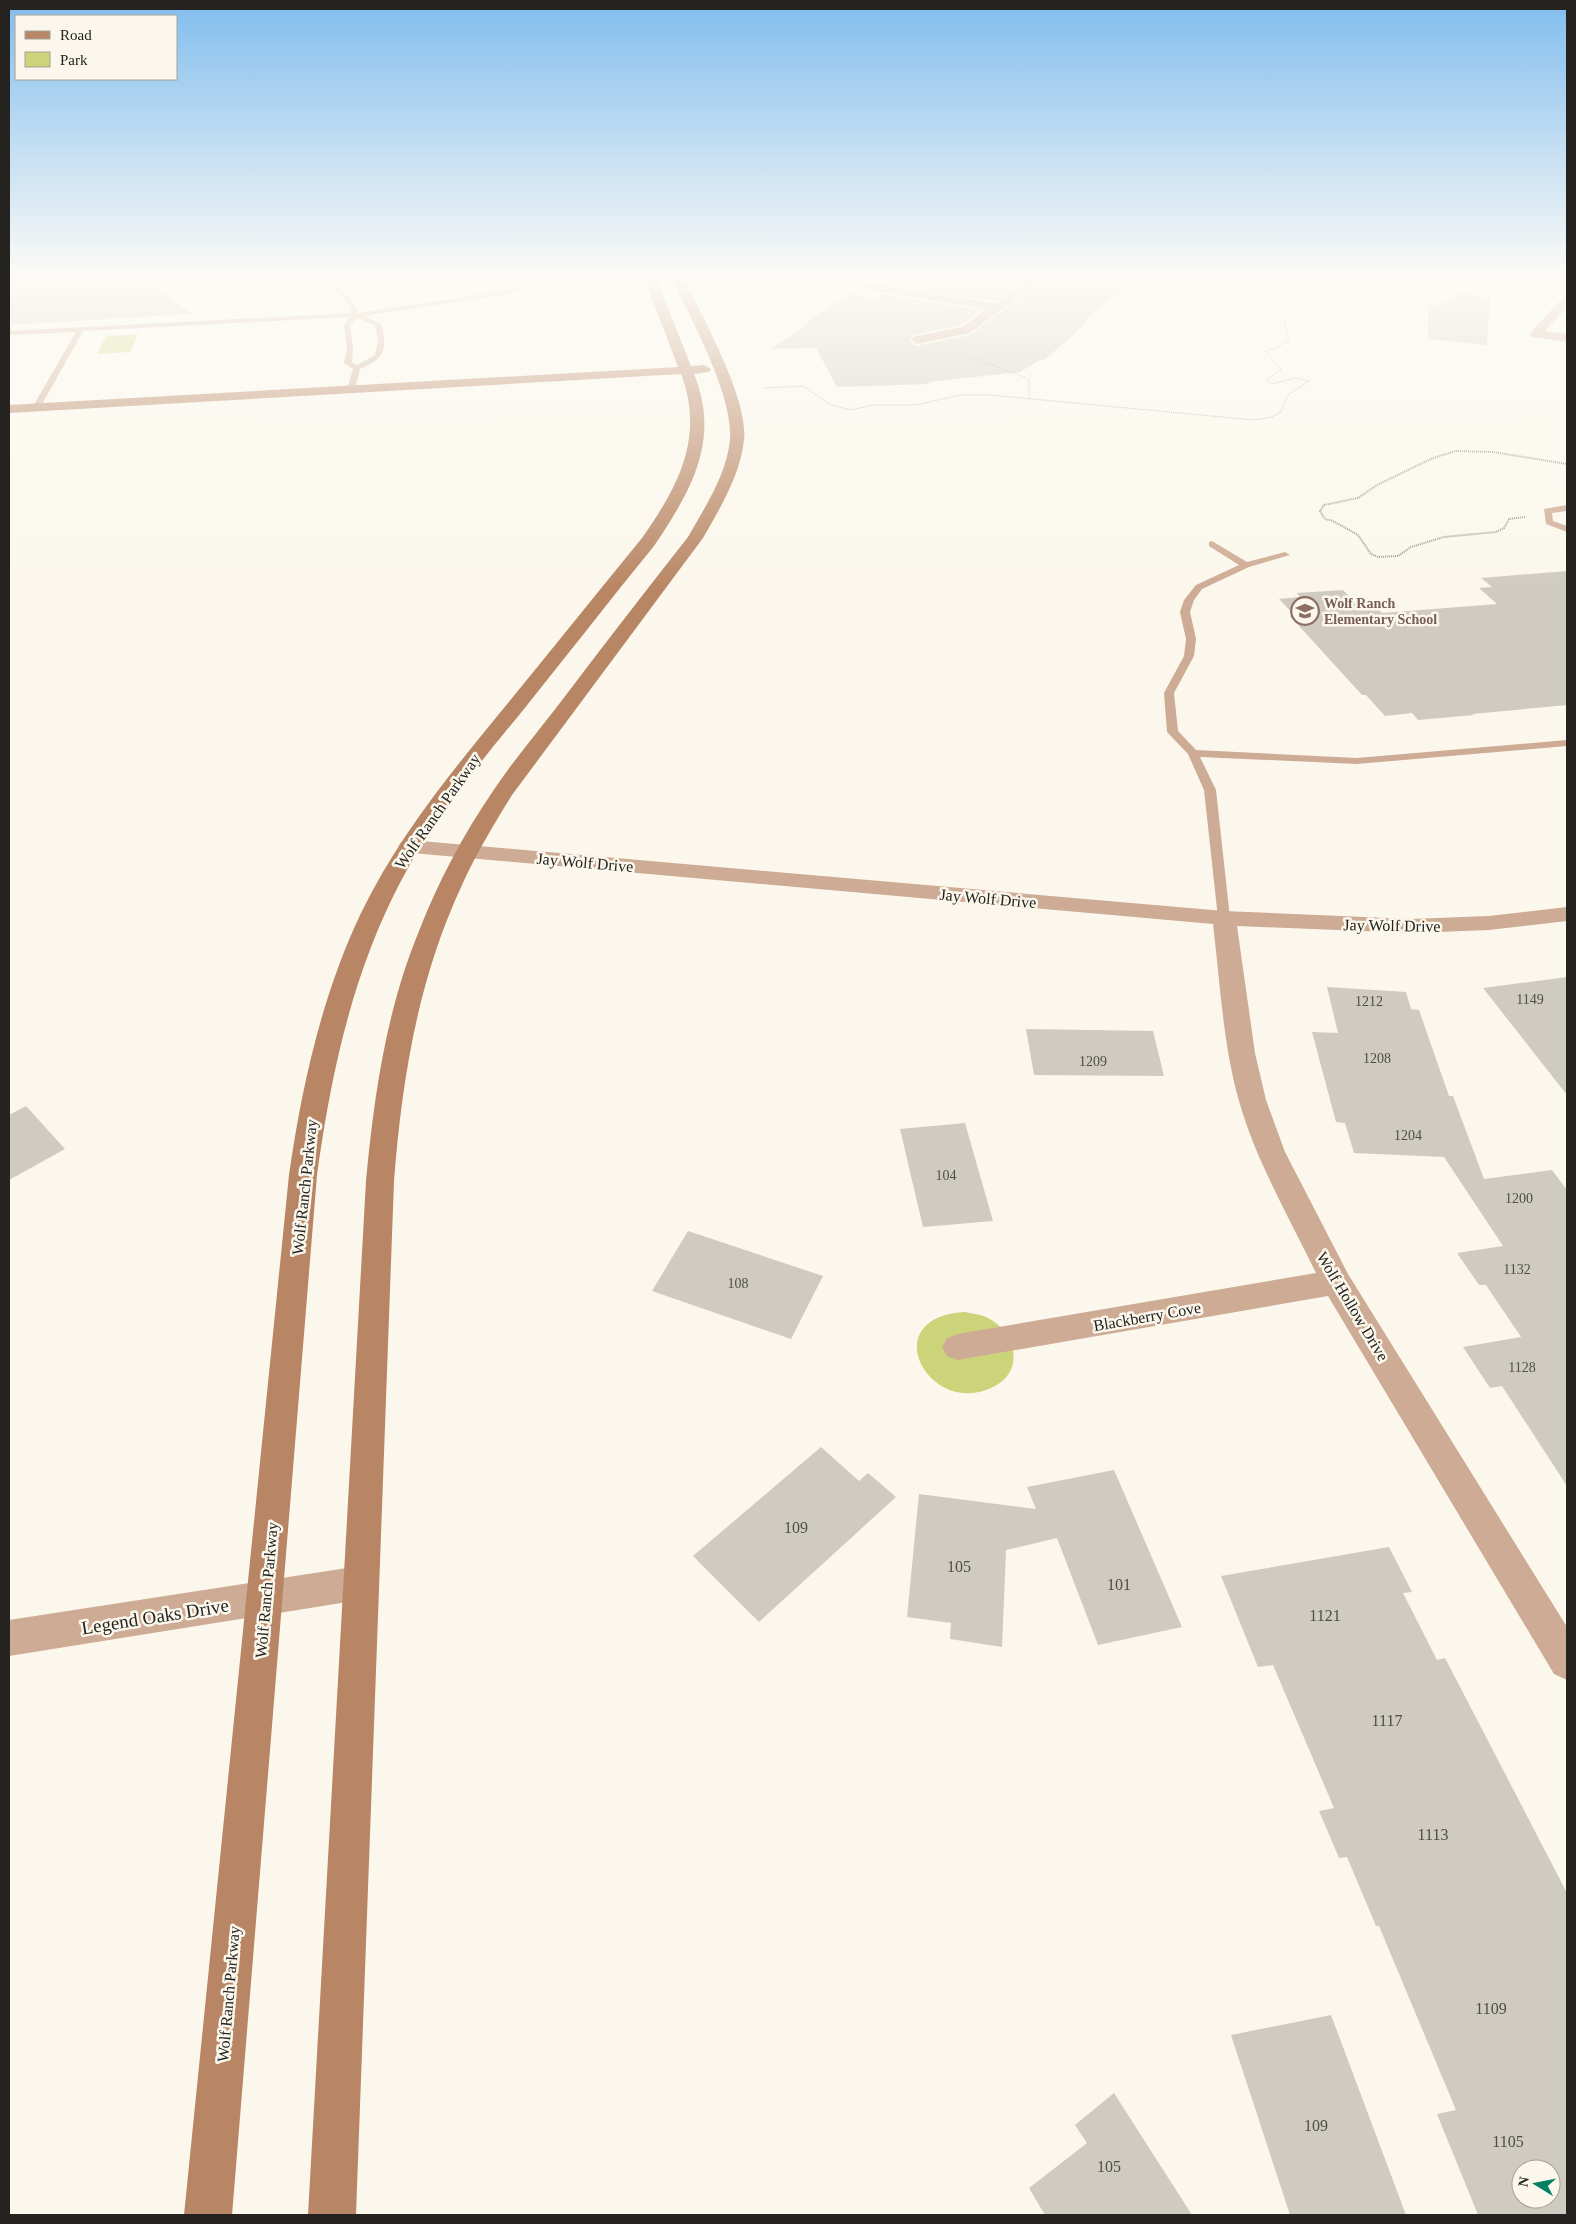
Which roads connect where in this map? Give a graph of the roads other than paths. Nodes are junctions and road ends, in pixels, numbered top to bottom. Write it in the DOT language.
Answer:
graph roads {
  1 [pos="51,382"];
  2 [pos="354,382"];
  3 [pos="479,382"];
  4 [pos="690,382"];
  5 [pos="724,382"];
  6 [pos="352,389"];
  7 [pos="36,408"];
  8 [pos="9,409"];
  9 [pos="1567,508"];
  10 [pos="1567,529"];
  11 [pos="1212,544"];
  12 [pos="1285,554"];
  13 [pos="1246,565"];
  14 [pos="1567,743"];
  15 [pos="1193,753"];
  16 [pos="409,847"];
  17 [pos="466,852"];
  18 [pos="1567,914"];
  19 [pos="1224,918"];
  20 [pos="1336,1282"];
  21 [pos="958,1348"];
  22 [pos="360,1583"];
  23 [pos="265,1599"];
  24 [pos="9,1638"];
  25 [pos="1567,1661"];
  26 [pos="208,2215"];
  27 [pos="332,2215"];
  1 -- 7 [label="lane"];
  2 -- 6 [label="lane"];
  3 -- 6 [label="street"];
  4 -- 16 [label="street, Wolf Ranch Parkway"];
  5 -- 17 [label="street"];
  6 -- 7 [label="street"];
  7 -- 8 [label="street"];
  9 -- 10 [label="lane"];
  11 -- 13 [label="lane"];
  12 -- 13 [label="lane"];
  13 -- 15 [label="lane"];
  14 -- 15 [label="lane"];
  15 -- 19 [label="lane"];
  16 -- 17 [label="street, Jay Wolf Drive"];
  16 -- 23 [label="street, Wolf Ranch Parkway"];
  17 -- 19 [label="street, Jay Wolf Drive"];
  17 -- 22 [label="street"];
  18 -- 19 [label="street, Jay Wolf Drive"];
  19 -- 20 [label="street, Wolf Hollow Drive"];
  20 -- 21 [label="street, Blackberry Cove"];
  20 -- 25 [label="street, Wolf Hollow Drive"];
  22 -- 23 [label="street, Legend Oaks Drive"];
  22 -- 27 [label="street"];
  23 -- 24 [label="street, Legend Oaks Drive"];
  23 -- 26 [label="street, Wolf Ranch Parkway"];
}
